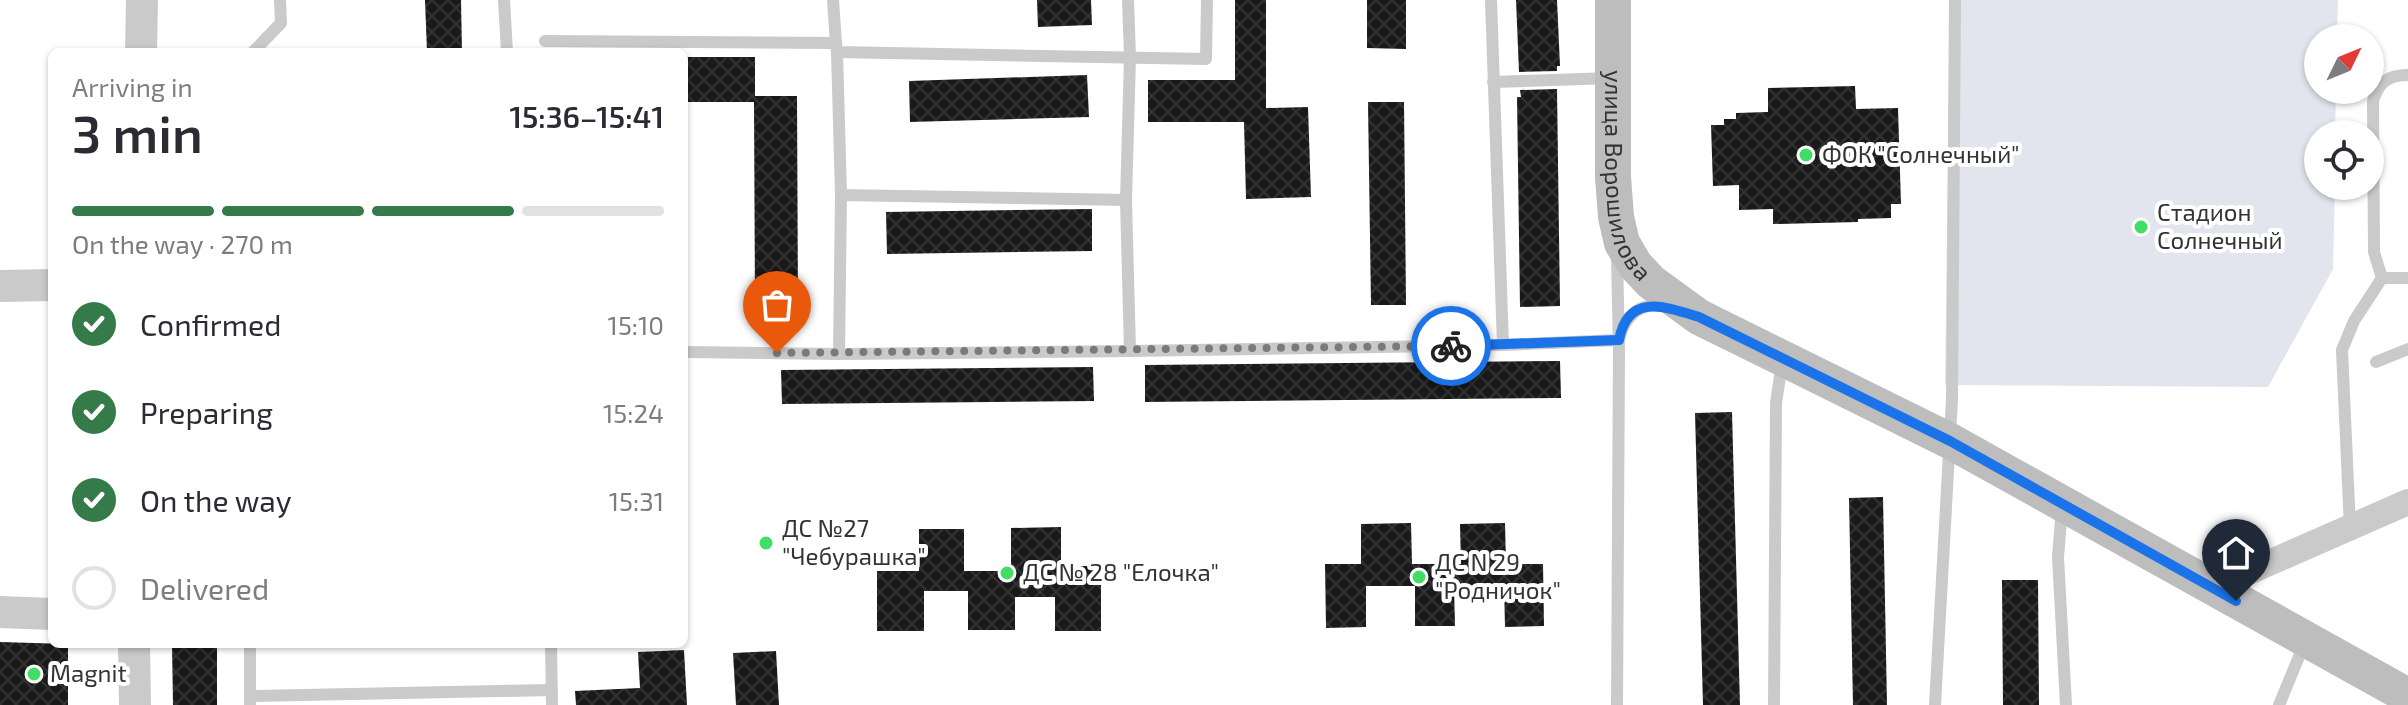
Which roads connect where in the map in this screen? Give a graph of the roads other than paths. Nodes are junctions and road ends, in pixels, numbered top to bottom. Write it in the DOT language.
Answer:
graph roads {
  1 [pos="142,0"];
  2 [pos="280,0"];
  3 [pos="504,0"];
  4 [pos="833,0"];
  5 [pos="1128,0"];
  6 [pos="1207,0"];
  7 [pos="1491,0"];
  8 [pos="1613,0"];
  9 [pos="1955,0"];
  10 [pos="545,41"];
  11 [pos="141,48"];
  12 [pos="257,48"];
  13 [pos="507,48"];
  14 [pos="837,48"];
  15 [pos="1130,57"];
  16 [pos="2408,75"];
  17 [pos="1614,78"];
  18 [pos="1493,82"];
  19 [pos="841,195"];
  20 [pos="1126,200"];
  21 [pos="1616,217"];
  22 [pos="2382,278"];
  23 [pos="2408,278"];
  24 [pos="48,285"];
  25 [pos="0,286"];
  26 [pos="1699,317"];
  27 [pos="1619,340"];
  28 [pos="1503,345"];
  29 [pos="2408,349"];
  30 [pos="1130,351"];
  31 [pos="688,352"];
  32 [pos="839,354"];
  33 [pos="1782,359"];
  34 [pos="2376,362"];
  35 [pos="1950,441"];
  36 [pos="2408,502"];
  37 [pos="2062,504"];
  38 [pos="2350,528"];
  39 [pos="2212,588"];
  40 [pos="0,612"];
  41 [pos="48,614"];
  42 [pos="2306,639"];
  43 [pos="134,648"];
  44 [pos="250,648"];
  45 [pos="551,648"];
  46 [pos="552,690"];
  47 [pos="2408,696"];
  48 [pos="250,700"];
  49 [pos="135,705"];
  50 [pos="552,705"];
  51 [pos="1617,705"];
  52 [pos="1774,705"];
  53 [pos="1935,705"];
  54 [pos="2066,705"];
  55 [pos="2279,705"];
  1 -- 11 [label="street"];
  2 -- 12 [label="lane"];
  3 -- 13 [label="lane"];
  4 -- 14 [label="lane"];
  5 -- 15 [label="lane"];
  6 -- 15 [label="lane"];
  7 -- 18 [label="lane"];
  8 -- 17 [label="main road, улица Ворошилова"];
  9 -- 35 [label="lane"];
  10 -- 14 [label="lane"];
  14 -- 15 [label="lane"];
  14 -- 19 [label="lane"];
  15 -- 20 [label="lane"];
  16 -- 22 [label="lane"];
  17 -- 18 [label="lane"];
  17 -- 21 [label="main road, улица Ворошилова"];
  18 -- 28 [label="lane"];
  19 -- 20 [label="lane"];
  19 -- 32 [label="lane"];
  20 -- 30 [label="lane"];
  21 -- 26 [label="main road, улица Ворошилова"];
  21 -- 27 [label="lane"];
  22 -- 23 [label="lane"];
  22 -- 38 [label="lane"];
  24 -- 25 [label="street"];
  26 -- 27 [label="lane"];
  26 -- 33 [label="main road, улица Ворошилова"];
  27 -- 28 [label="lane"];
  27 -- 51 [label="lane"];
  28 -- 30 [label="lane"];
  29 -- 34 [label="lane"];
  30 -- 32 [label="lane"];
  31 -- 32 [label="lane"];
  33 -- 35 [label="main road, улица Ворошилова"];
  33 -- 52 [label="lane"];
  35 -- 37 [label="main road, улица Ворошилова"];
  35 -- 53 [label="lane"];
  36 -- 38 [label="street"];
  37 -- 39 [label="main road, улица Ворошилова"];
  37 -- 54 [label="lane"];
  38 -- 39 [label="street"];
  39 -- 42 [label="main road, улица Ворошилова"];
  40 -- 41 [label="street"];
  42 -- 47 [label="main road, улица Ворошилова"];
  42 -- 55 [label="lane"];
  43 -- 49 [label="street"];
  44 -- 48 [label="lane"];
  45 -- 46 [label="lane"];
  46 -- 48 [label="lane"];
  46 -- 50 [label="lane"];
}
